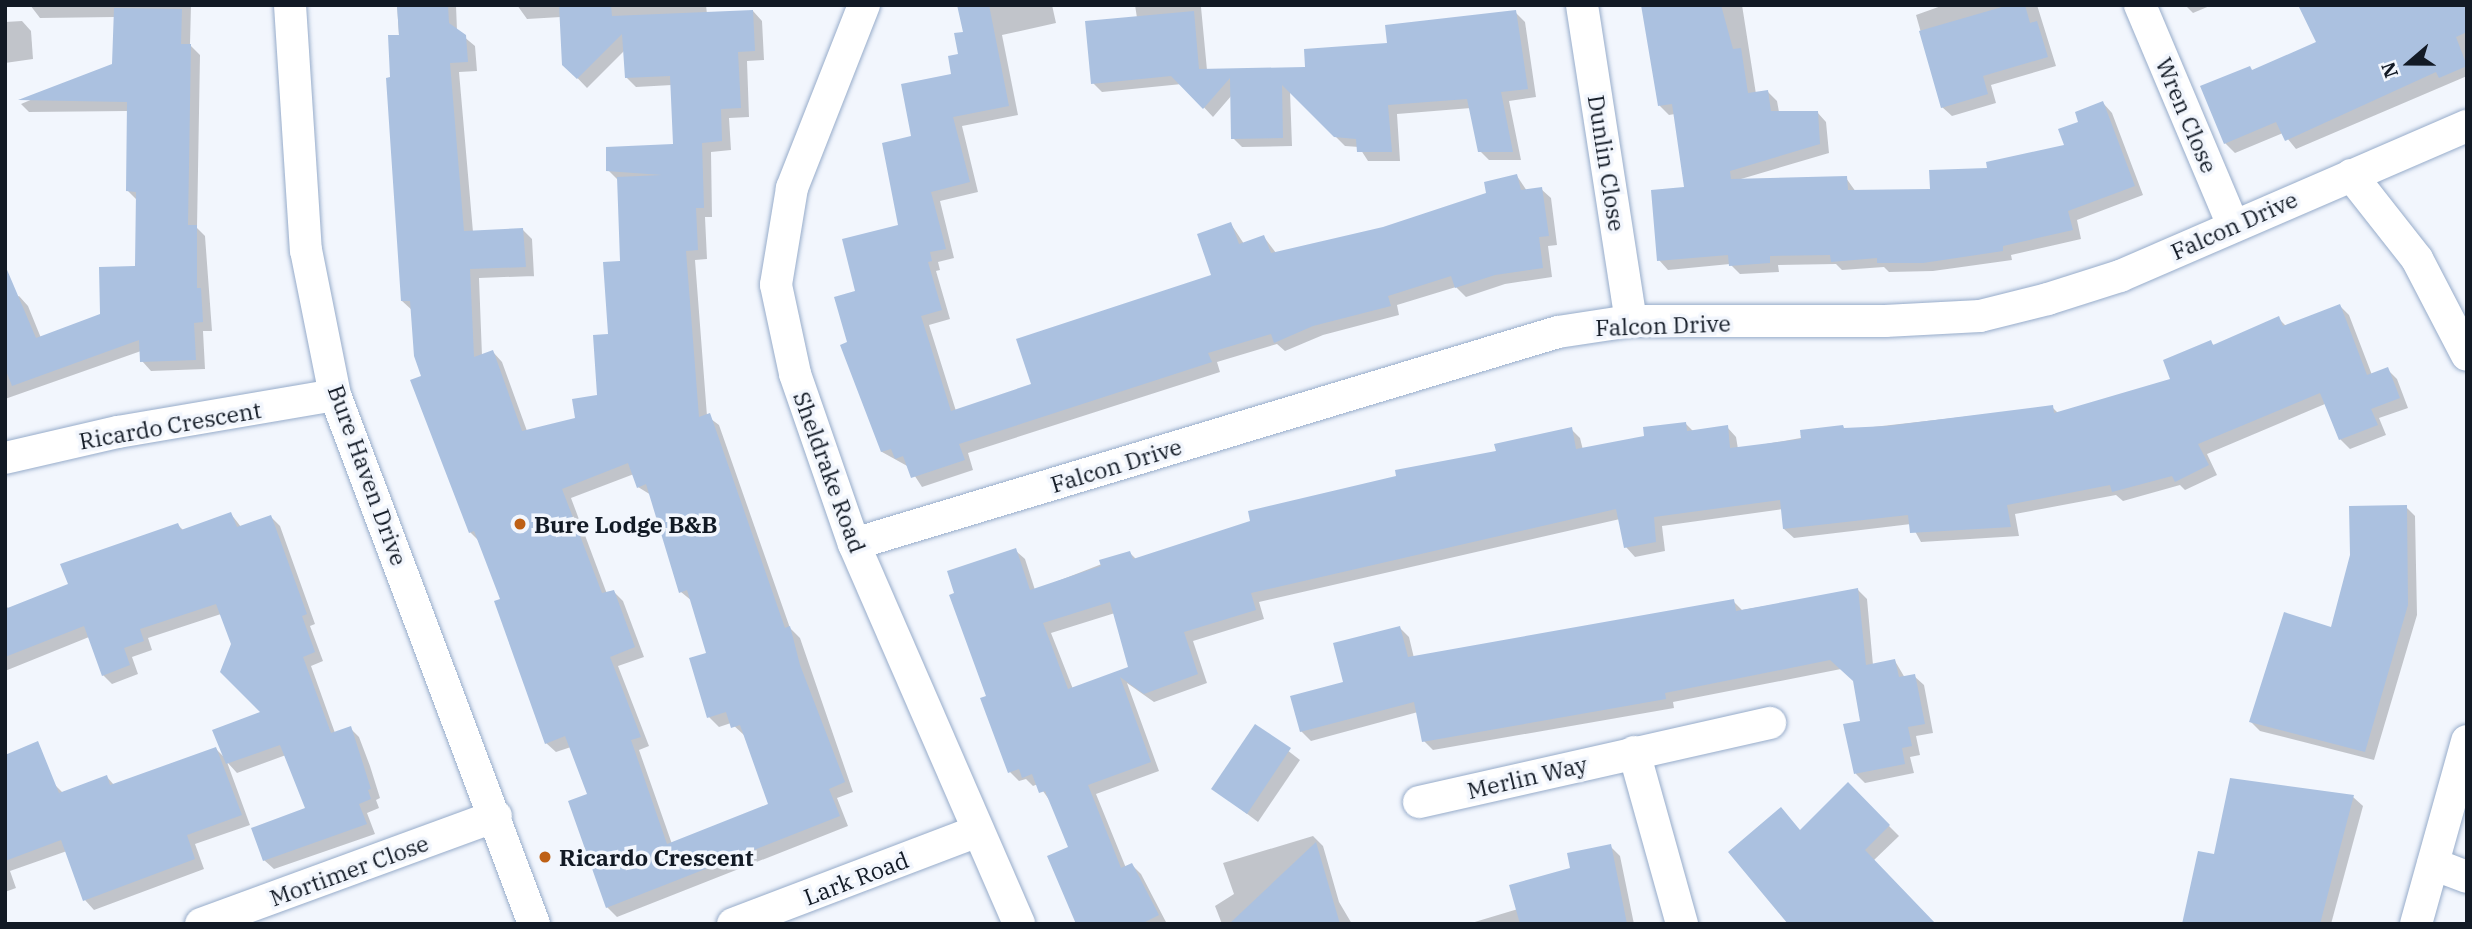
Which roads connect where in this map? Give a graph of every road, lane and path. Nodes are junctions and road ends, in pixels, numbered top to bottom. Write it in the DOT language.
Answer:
graph roads {
  1 [pos="290,5"];
  2 [pos="864,5"];
  3 [pos="1582,5"];
  4 [pos="2140,5"];
  5 [pos="2467,126"];
  6 [pos="2351,174"];
  7 [pos="2234,225"];
  8 [pos="1631,321"];
  9 [pos="2467,355"];
  10 [pos="335,395"];
  11 [pos="5,458"];
  12 [pos="854,544"];
  13 [pos="1770,723"];
  14 [pos="2467,741"];
  15 [pos="1634,752"];
  16 [pos="1419,802"];
  17 [pos="496,816"];
  18 [pos="978,831"];
  19 [pos="2433,864"];
  20 [pos="2467,877"];
  21 [pos="201,924"];
  22 [pos="534,924"];
  23 [pos="733,924"];
  24 [pos="1019,924"];
  25 [pos="1682,924"];
  26 [pos="2416,924"];
  1 -- 10 [label="street, Bure Haven Drive"];
  2 -- 12 [label="street, Sheldrake Road"];
  3 -- 8 [label="street, Dunlin Close"];
  4 -- 7 [label="street, Wren Close"];
  5 -- 6 [label="street, Falcon Drive"];
  6 -- 7 [label="street, Falcon Drive"];
  6 -- 9 [label="street"];
  7 -- 8 [label="street, Falcon Drive"];
  8 -- 12 [label="street, Falcon Drive"];
  10 -- 11 [label="street, Ricardo Crescent"];
  10 -- 17 [label="street, Bure Haven Drive"];
  12 -- 18 [label="street, Sheldrake Road"];
  13 -- 15 [label="street, Merlin Way"];
  14 -- 19 [label="street"];
  15 -- 16 [label="street, Merlin Way"];
  15 -- 25 [label="street"];
  17 -- 21 [label="street, Mortimer Close"];
  17 -- 22 [label="street, Bure Haven Drive"];
  18 -- 23 [label="street, Lark Road"];
  18 -- 24 [label="street, Sheldrake Road"];
  19 -- 20 [label="street"];
  19 -- 26 [label="street"];
}
